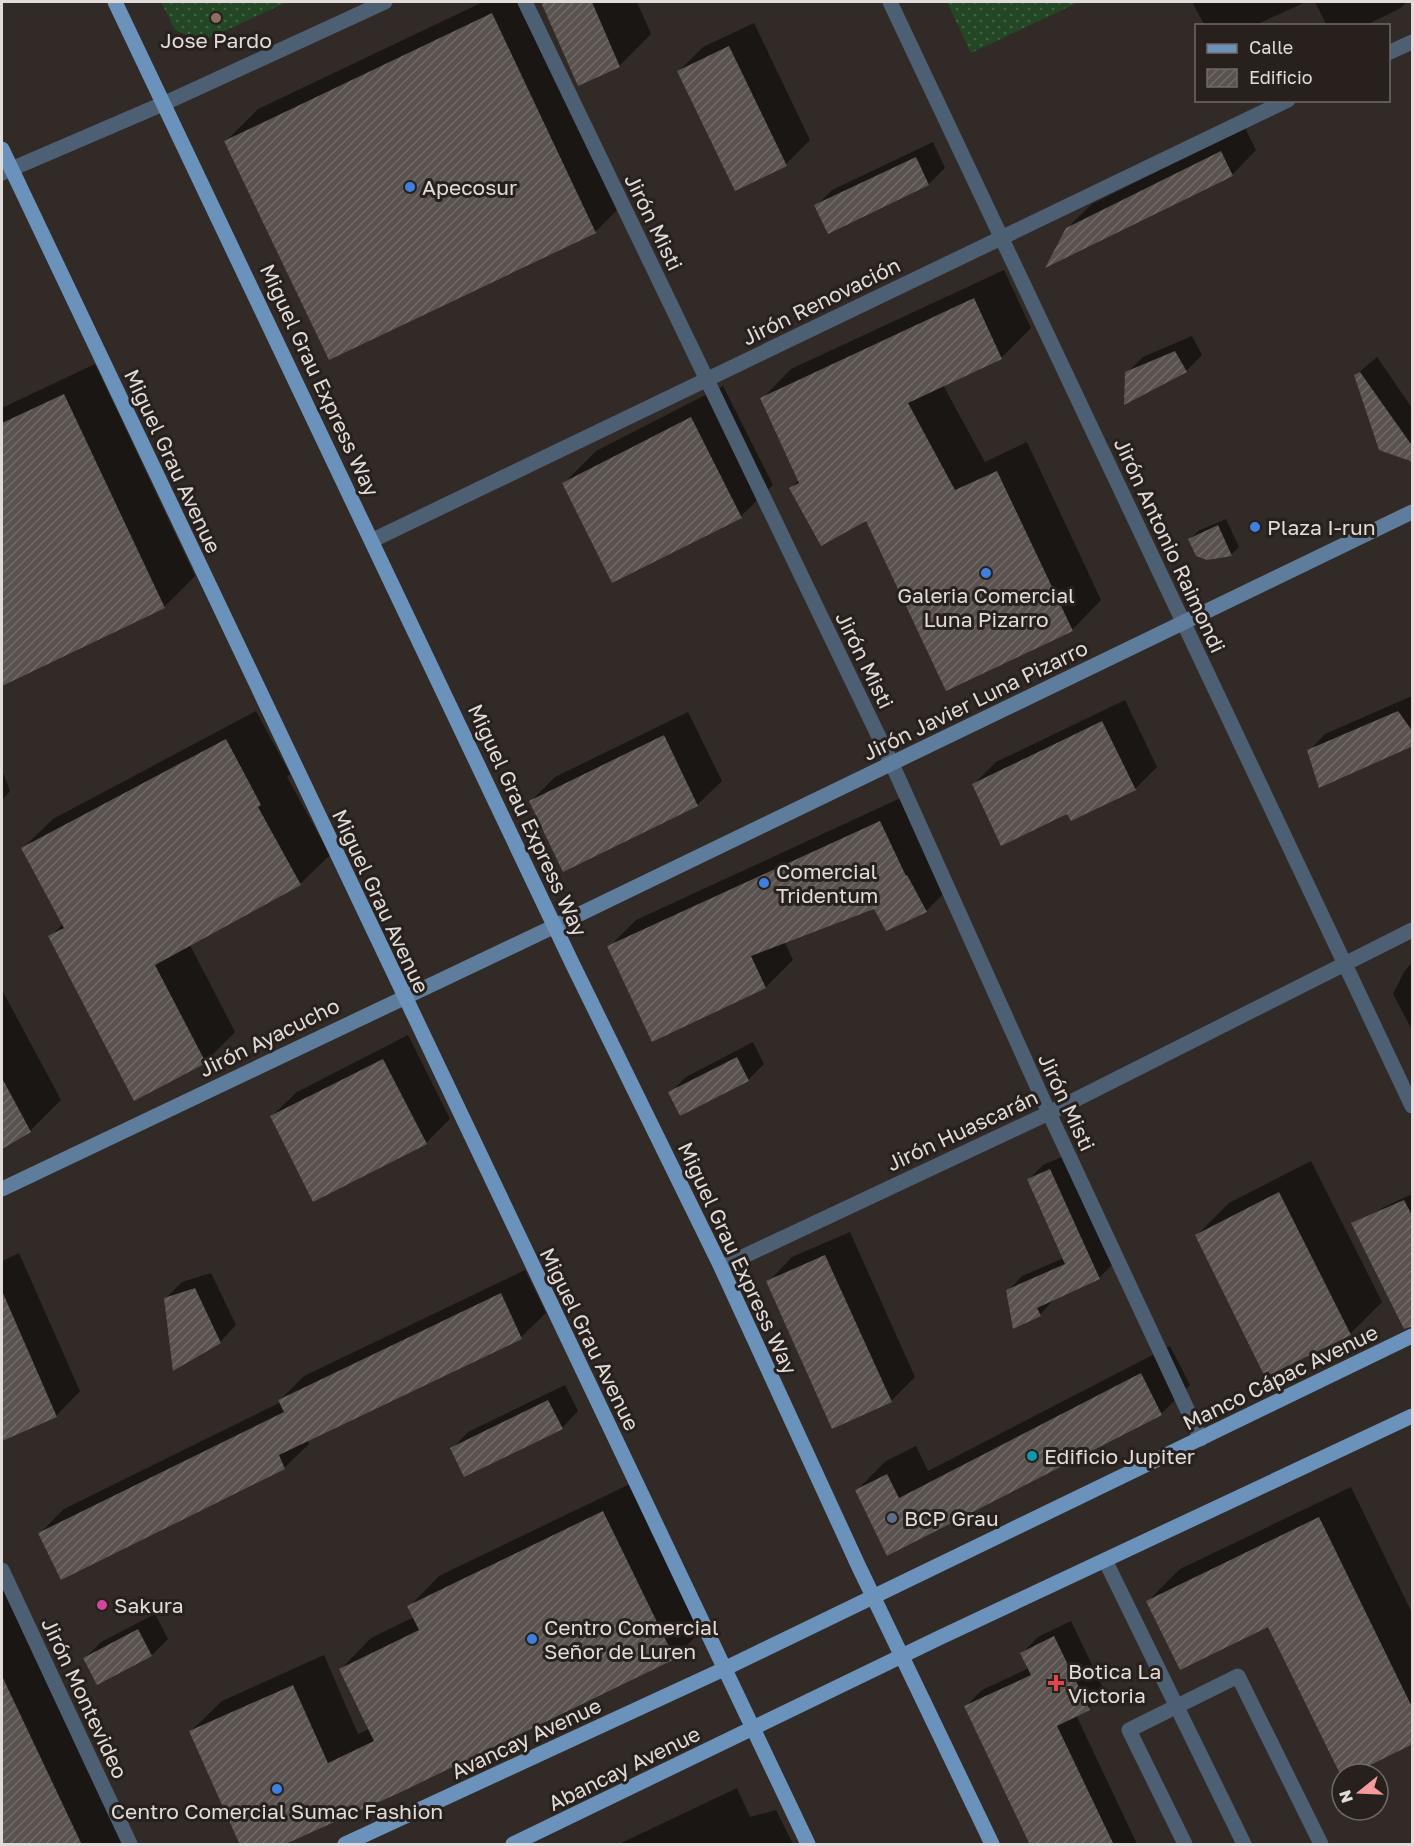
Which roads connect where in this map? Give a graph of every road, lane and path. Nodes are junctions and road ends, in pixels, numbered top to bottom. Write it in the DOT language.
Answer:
graph roads {
  1 [pos="116,2"];
  2 [pos="385,2"];
  3 [pos="525,2"];
  4 [pos="890,2"];
  5 [pos="1413,42"];
  6 [pos="1390,53"];
  7 [pos="165,102"];
  8 [pos="1284,102"];
  9 [pos="2,149"];
  10 [pos="6,171"];
  11 [pos="1001,236"];
  12 [pos="707,380"];
  13 [pos="1413,512"];
  14 [pos="373,540"];
  15 [pos="1184,622"];
  16 [pos="892,764"];
  17 [pos="555,926"];
  18 [pos="1413,930"];
  19 [pos="1345,963"];
  20 [pos="410,993"];
  21 [pos="1413,1106"];
  22 [pos="1049,1113"];
  23 [pos="2,1189"];
  24 [pos="721,1267"];
  25 [pos="1413,1336"];
  26 [pos="1413,1416"];
  27 [pos="1201,1439"];
  28 [pos="1105,1560"];
  29 [pos="2,1570"];
  30 [pos="874,1597"];
  31 [pos="843,1612"];
  32 [pos="903,1656"];
  33 [pos="731,1666"];
  34 [pos="1176,1706"];
  35 [pos="758,1726"];
  36 [pos="130,1845"];
  37 [pos="345,1845"];
  38 [pos="513,1845"];
  39 [pos="808,1845"];
  40 [pos="992,1845"];
  41 [pos="1185,1845"];
  42 [pos="1244,1845"];
  43 [pos="1321,1845"];
  1 -- 7 [label="main road, Miguel Grau Express Way"];
  2 -- 7 [label="street"];
  3 -- 12 [label="street, Jirón Misti"];
  4 -- 11 [label="street, Jirón Antonio Raimondi"];
  5 -- 6 [label="street"];
  7 -- 10 [label="street"];
  7 -- 14 [label="main road, Miguel Grau Express Way"];
  8 -- 11 [label="street, Jirón Renovación"];
  9 -- 10 [label="main road, Miguel Grau Avenue"];
  10 -- 20 [label="main road, Miguel Grau Avenue"];
  11 -- 12 [label="street, Jirón Renovación"];
  11 -- 15 [label="street, Jirón Antonio Raimondi"];
  12 -- 14 [label="street, Jirón Renovación"];
  12 -- 16 [label="street, Jirón Misti"];
  13 -- 15 [label="street, Jirón Javier Luna Pizarro"];
  14 -- 17 [label="main road, Miguel Grau Express Way"];
  15 -- 16 [label="street, Jirón Javier Luna Pizarro"];
  15 -- 19 [label="street, Jirón Antonio Raimondi"];
  16 -- 17 [label="street, Jirón Javier Luna Pizarro"];
  16 -- 22 [label="street, Jirón Misti"];
  17 -- 20 [label="street, Jirón Ayacucho"];
  17 -- 24 [label="main road, Miguel Grau Express Way"];
  18 -- 19 [label="street, Jirón Huascarán"];
  19 -- 21 [label="street, Jirón Antonio Raimondi"];
  19 -- 22 [label="street, Jirón Huascarán"];
  20 -- 23 [label="street, Jirón Ayacucho"];
  20 -- 33 [label="main road, Miguel Grau Avenue"];
  22 -- 24 [label="street, Jirón Huascarán"];
  22 -- 27 [label="street, Jirón Misti"];
  24 -- 30 [label="main road, Miguel Grau Express Way"];
  25 -- 27 [label="main road, Manco Cápac Avenue"];
  26 -- 28 [label="main road"];
  27 -- 30 [label="main road, Manco Cápac Avenue"];
  28 -- 32 [label="main road"];
  28 -- 34 [label="street"];
  29 -- 36 [label="street, Jirón Montevideo"];
  30 -- 31 [label="main road, Manco Cápac Avenue"];
  30 -- 32 [label="main road, Miguel Grau Express Way"];
  31 -- 33 [label="main road, Avancay Avenue"];
  32 -- 35 [label="main road, Abancay Avenue"];
  32 -- 40 [label="main road"];
  33 -- 35 [label="main road, Miguel Grau Avenue"];
  33 -- 37 [label="main road, Avancay Avenue"];
  34 -- 41 [label="street"];
  34 -- 42 [label="street"];
  34 -- 43 [label="street"];
  35 -- 38 [label="main road, Abancay Avenue"];
  35 -- 39 [label="main road"];
}
